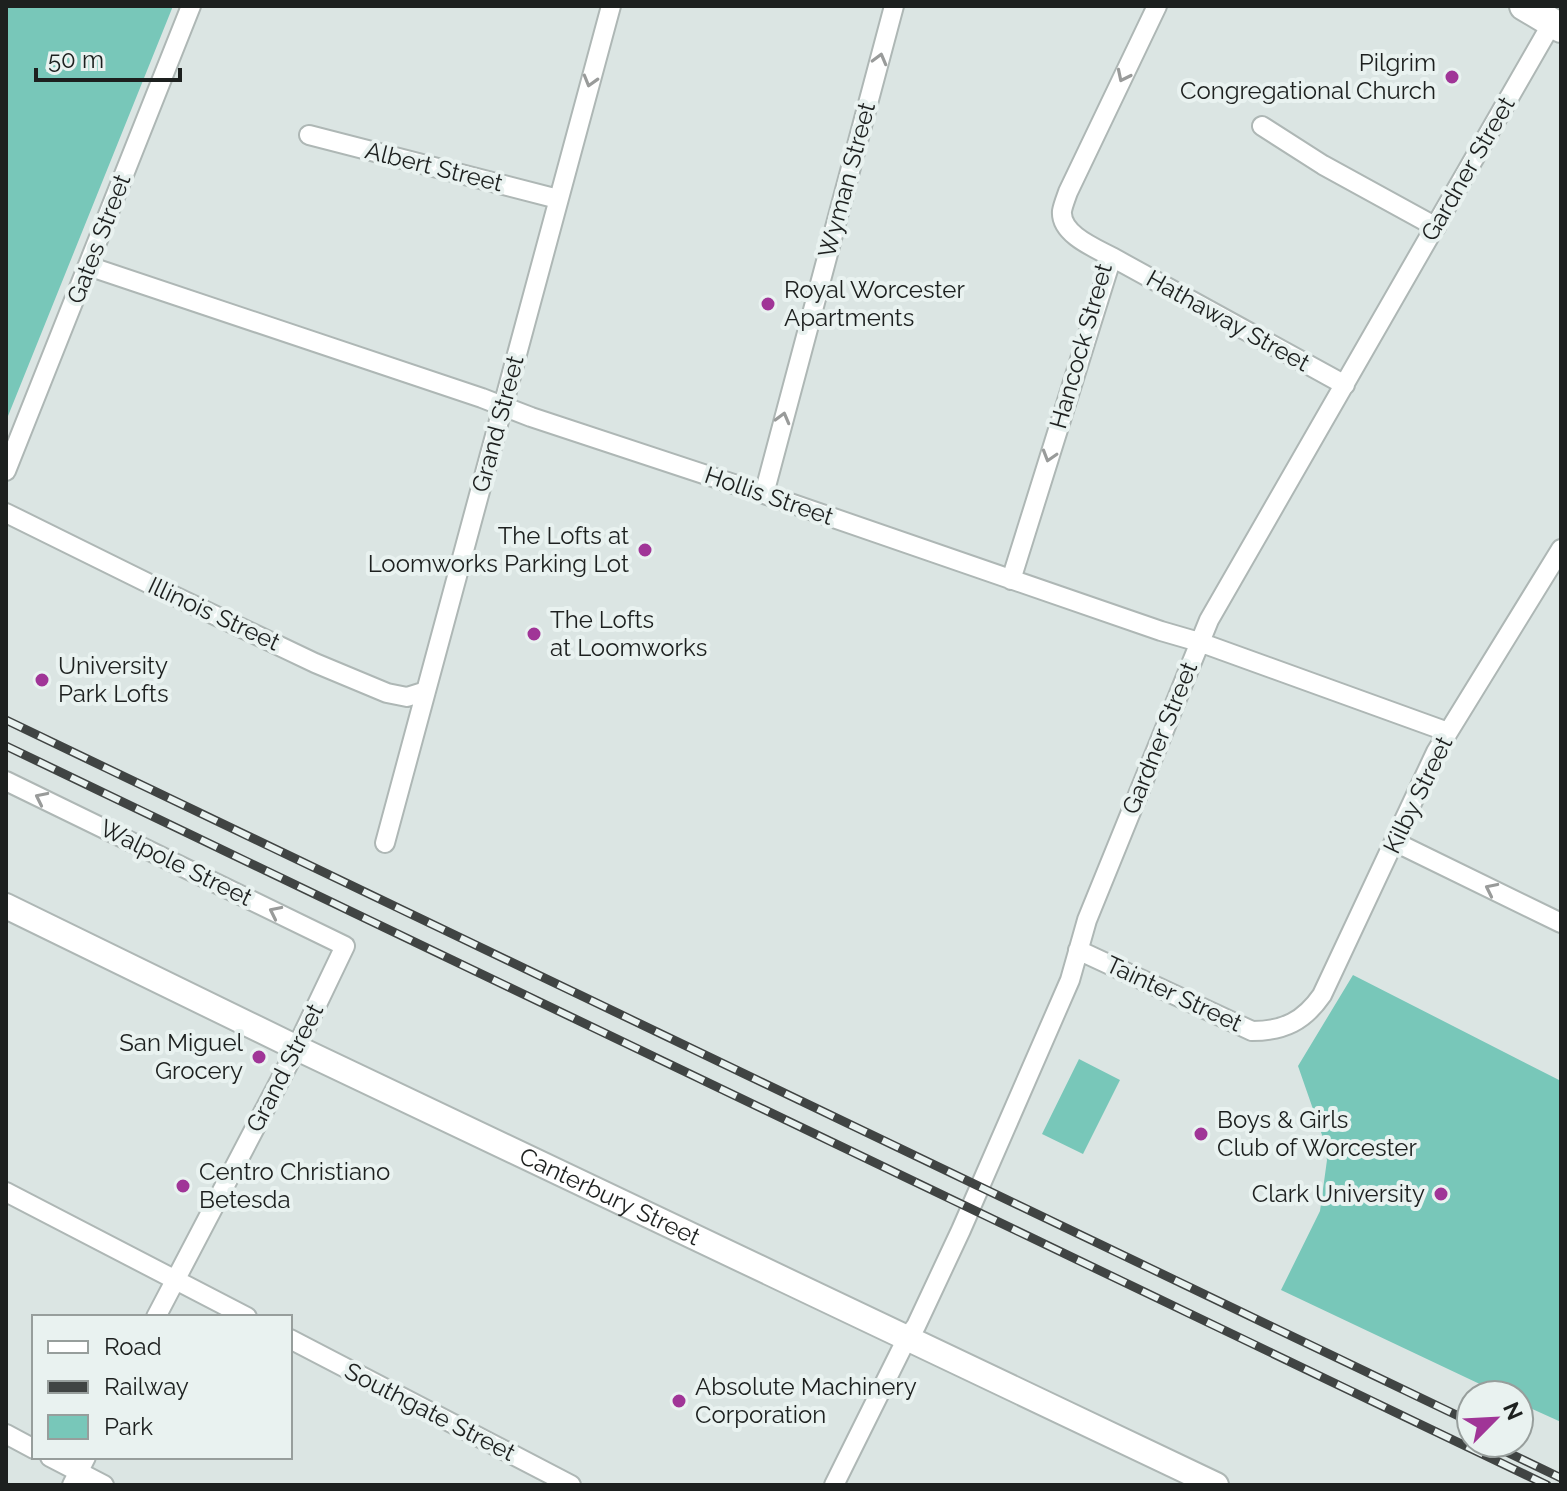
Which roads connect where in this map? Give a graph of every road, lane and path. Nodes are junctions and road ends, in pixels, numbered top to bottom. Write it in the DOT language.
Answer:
graph roads {
  1 [pos="191,6"];
  2 [pos="611,6"];
  3 [pos="894,6"];
  4 [pos="1157,6"];
  5 [pos="1524,6"];
  6 [pos="1556,25"];
  7 [pos="1262,126"];
  8 [pos="309,135"];
  9 [pos="558,199"];
  10 [pos="1436,227"];
  11 [pos="1112,257"];
  12 [pos="88,266"];
  13 [pos="1345,385"];
  14 [pos="502,406"];
  15 [pos="6,471"];
  16 [pos="764,494"];
  17 [pos="6,513"];
  18 [pos="1561,549"];
  19 [pos="1011,580"];
  20 [pos="1199,642"];
  21 [pos="426,691"];
  22 [pos="1448,732"];
  23 [pos="6,781"];
  24 [pos="1395,842"];
  25 [pos="385,843"];
  26 [pos="6,906"];
  27 [pos="1561,923"];
  28 [pos="345,946"];
  29 [pos="1078,950"];
  30 [pos="1272,1031"];
  31 [pos="297,1048"];
  32 [pos="6,1192"];
  33 [pos="174,1279"];
  34 [pos="157,1315"];
  35 [pos="243,1315"];
  36 [pos="907,1338"];
  37 [pos="292,1340"];
  38 [pos="6,1434"];
  39 [pos="32,1448"];
  40 [pos="54,1459"];
  41 [pos="78,1471"];
  42 [pos="104,1485"];
  43 [pos="571,1485"];
  44 [pos="834,1485"];
  45 [pos="1216,1485"];
  1 -- 12 [label="street, Gates Street"];
  2 -- 9 [label="street, Grand Street, one-way"];
  16 -- 3 [label="street, Wyman Street, one-way"];
  4 -- 11 [label="street, Hancock Street, one-way"];
  5 -- 6 [label="main road"];
  6 -- 10 [label="street, Gardner Street"];
  7 -- 10 [label="street"];
  8 -- 9 [label="street, Albert Street"];
  9 -- 14 [label="street, Grand Street"];
  10 -- 13 [label="street, Gardner Street"];
  11 -- 13 [label="street, Hathaway Street"];
  11 -- 19 [label="street, Hancock Street, one-way"];
  12 -- 14 [label="street, Hollis Street"];
  12 -- 15 [label="street, Gates Street"];
  13 -- 20 [label="street, Gardner Street"];
  14 -- 16 [label="street, Hollis Street"];
  14 -- 21 [label="street, Grand Street"];
  16 -- 19 [label="street, Hollis Street"];
  17 -- 21 [label="street, Illinois Street"];
  18 -- 22 [label="street, Kilby Street"];
  19 -- 20 [label="street, Hollis Street"];
  20 -- 22 [label="street, Hollis Street"];
  20 -- 29 [label="street, Gardner Street"];
  21 -- 25 [label="street, Grand Street"];
  22 -- 24 [label="street, Kilby Street"];
  28 -- 23 [label="street, Walpole Street, one-way"];
  27 -- 24 [label="street, one-way"];
  24 -- 30 [label="street, Kilby Street"];
  26 -- 31 [label="street, Canterbury Street"];
  28 -- 31 [label="street, Grand Street"];
  29 -- 30 [label="street, Tainter Street"];
  29 -- 36 [label="street, Gardner Street"];
  31 -- 33 [label="street, Grand Street"];
  31 -- 36 [label="street, Canterbury Street"];
  32 -- 33 [label="street"];
  33 -- 34 [label="street, Grand Street"];
  33 -- 35 [label="street"];
  36 -- 44 [label="street, Gardner Street"];
  36 -- 45 [label="street, Canterbury Street"];
  37 -- 43 [label="street, Southgate Street"];
  38 -- 39 [label="street"];
  40 -- 41 [label="street"];
  41 -- 42 [label="street"];
}
